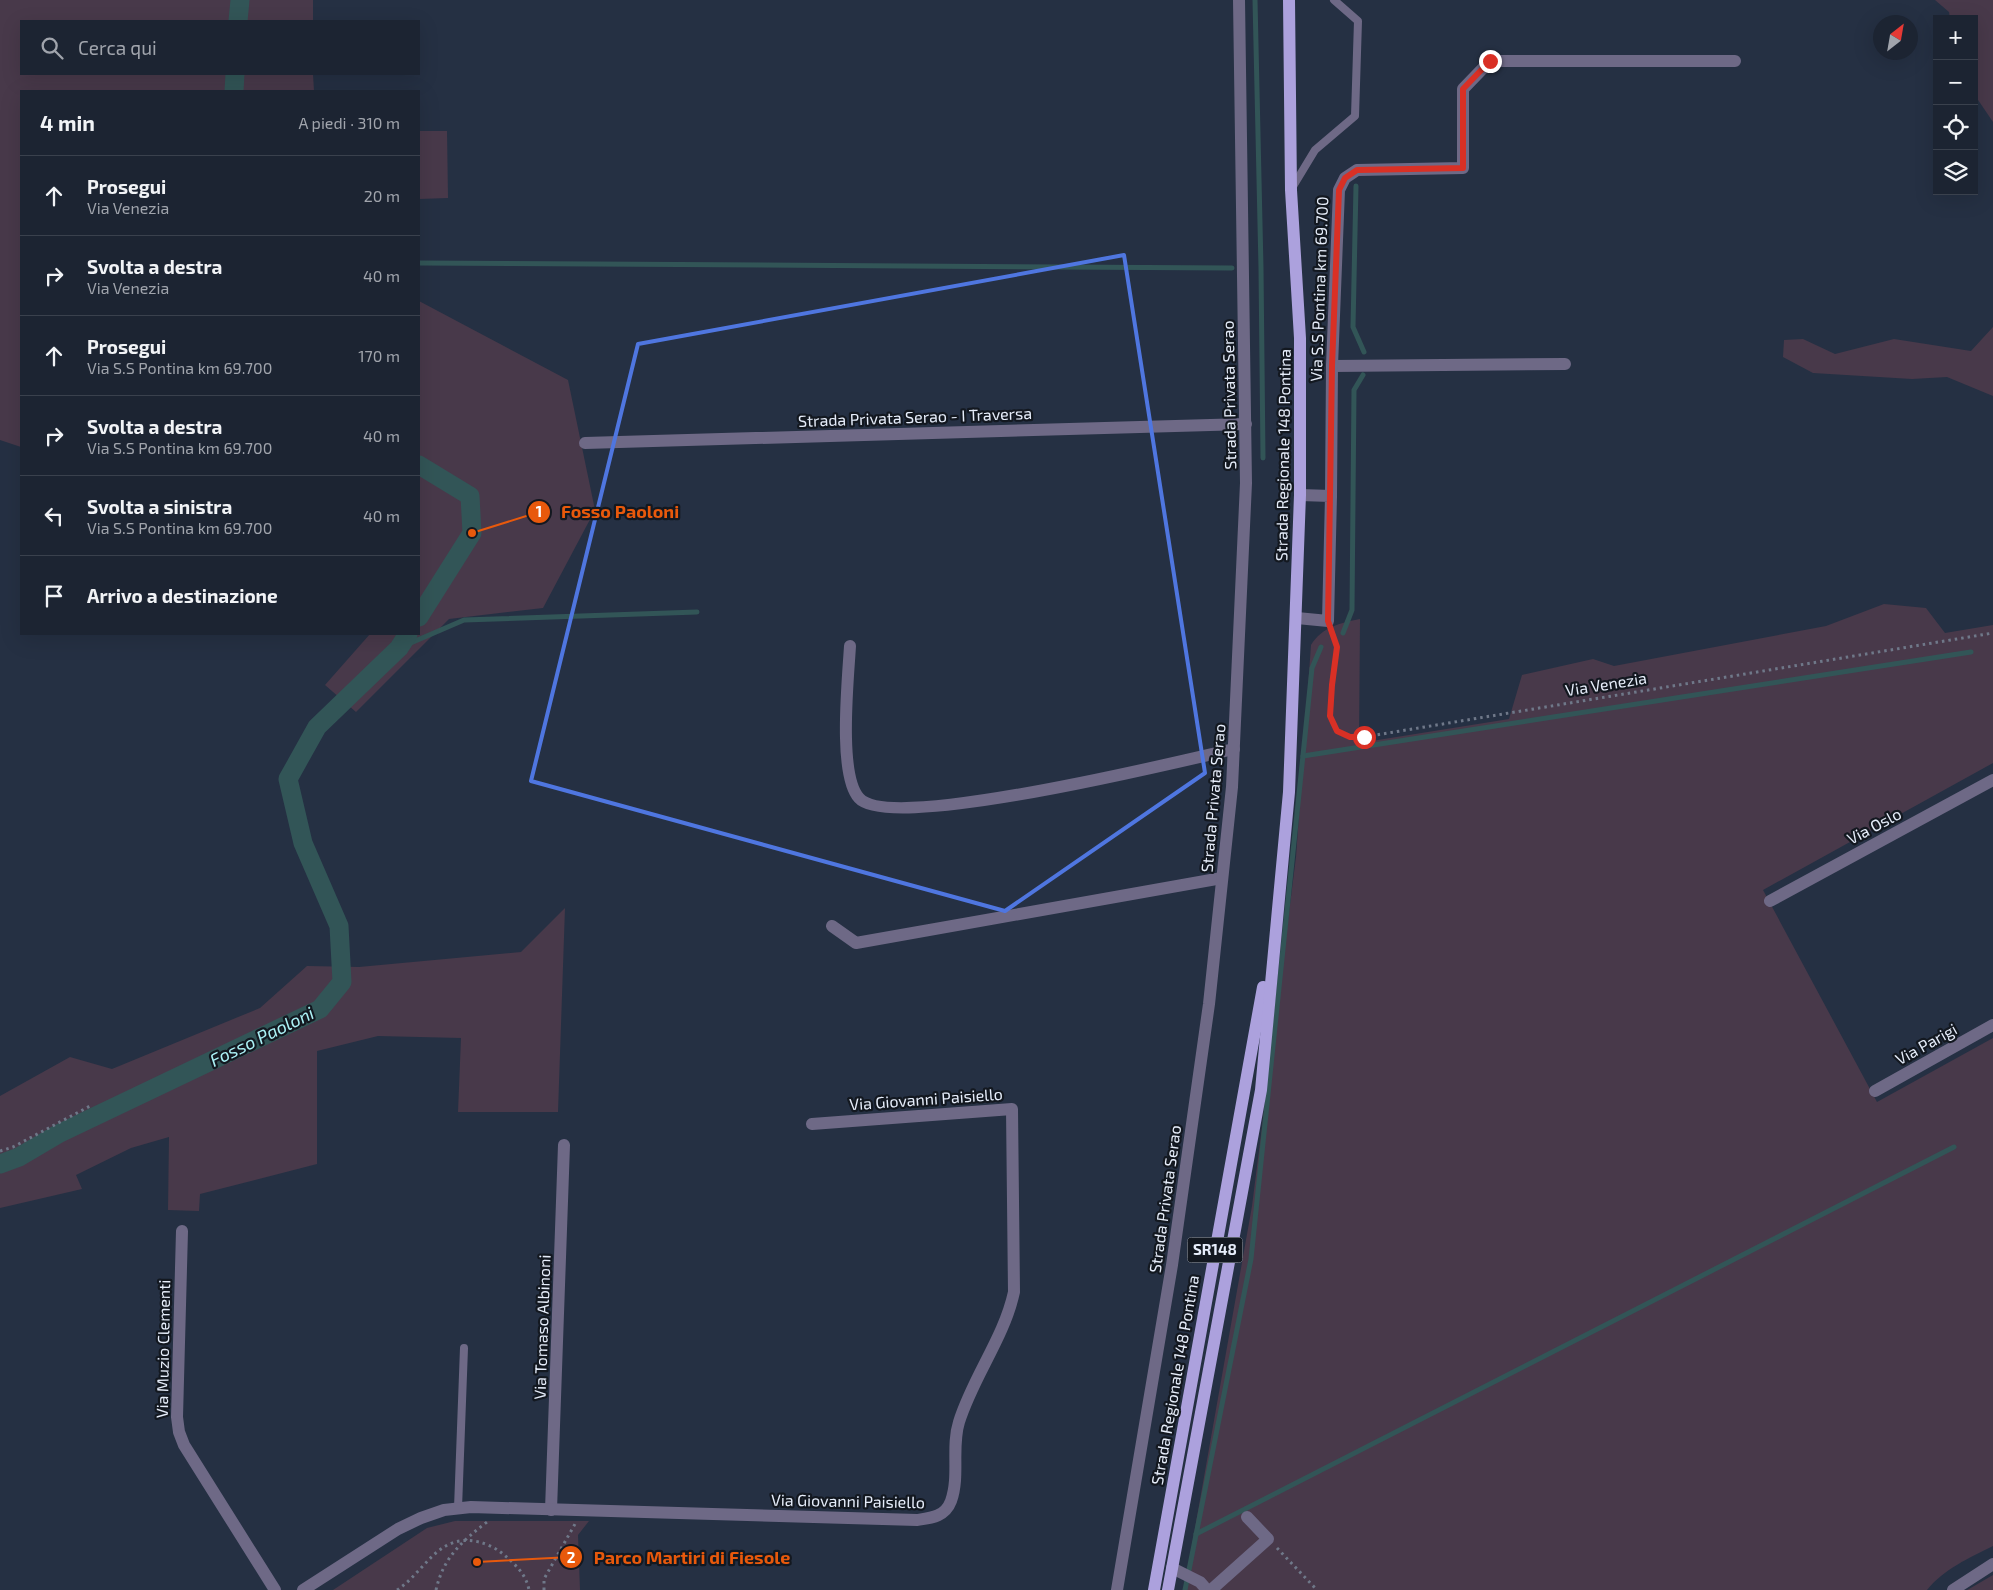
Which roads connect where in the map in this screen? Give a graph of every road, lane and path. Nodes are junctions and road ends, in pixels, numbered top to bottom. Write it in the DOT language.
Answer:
graph roads {
  1 [pos="1238,0"];
  2 [pos="1290,0"];
  3 [pos="1334,0"];
  4 [pos="1735,61"];
  5 [pos="1291,190"];
  6 [pos="1566,364"];
  7 [pos="1332,366"];
  8 [pos="1246,424"];
  9 [pos="585,443"];
  10 [pos="1300,495"];
  11 [pos="1331,496"];
  12 [pos="1297,618"];
  13 [pos="1328,621"];
  14 [pos="1993,634"];
  15 [pos="850,646"];
  16 [pos="1234,749"];
  17 [pos="1993,780"];
  18 [pos="1222,878"];
  19 [pos="1770,901"];
  20 [pos="1277,910"];
  21 [pos="832,926"];
  22 [pos="1993,1025"];
  23 [pos="1875,1091"];
  24 [pos="92,1105"];
  25 [pos="812,1124"];
  26 [pos="564,1145"];
  27 [pos="0,1151"];
  28 [pos="182,1231"];
  29 [pos="464,1348"];
  30 [pos="458,1508"];
  31 [pos="551,1510"];
  32 [pos="493,1517"];
  33 [pos="1247,1517"];
  34 [pos="578,1519"];
  35 [pos="1268,1539"];
  36 [pos="464,1540"];
  37 [pos="1993,1564"];
  38 [pos="1172,1568"];
  39 [pos="1204,1586"];
  40 [pos="275,1590"];
  41 [pos="303,1590"];
  42 [pos="396,1590"];
  43 [pos="436,1590"];
  44 [pos="528,1590"];
  45 [pos="544,1590"];
  46 [pos="1117,1590"];
  47 [pos="1154,1590"];
  48 [pos="1168,1590"];
  49 [pos="1212,1590"];
  50 [pos="1318,1590"];
  51 [pos="1953,1590"];
  1 -- 8 [label="street, Strada Privata Serao"];
  2 -- 5 [label="main road, Strada Regionale 148 Pontina / SR148"];
  3 -- 5 [label="lane"];
  4 -- 7 [label="street, Via S.S Pontina km 69.700"];
  5 -- 10 [label="main road, Strada Regionale 148 Pontina / SR148"];
  6 -- 7 [label="street"];
  7 -- 11 [label="street, Via S.S Pontina km 69.700"];
  8 -- 9 [label="street, Strada Privata Serao - I Traversa"];
  8 -- 16 [label="street, Strada Privata Serao"];
  10 -- 11 [label="street"];
  10 -- 12 [label="main road, Strada Regionale 148 Pontina / SR148"];
  11 -- 13 [label="street, Via S.S Pontina km 69.700"];
  12 -- 13 [label="street"];
  12 -- 20 [label="main road, Strada Regionale 148 Pontina / SR148"];
  13 -- 14 [label="path, Via Venezia"];
  15 -- 16 [label="street"];
  16 -- 18 [label="street, Strada Privata Serao"];
  17 -- 19 [label="street, Via Oslo"];
  18 -- 21 [label="street"];
  18 -- 46 [label="street, Strada Privata Serao"];
  20 -- 38 [label="main road, Strada Regionale 148 Pontina / SR148"];
  20 -- 47 [label="main road, Strada Regionale 148 Pontina / SR148"];
  22 -- 23 [label="street, Via Parigi"];
  24 -- 27 [label="path"];
  25 -- 31 [label="street, Via Giovanni Paisiello"];
  26 -- 31 [label="street, Via Tomaso Albinoni"];
  28 -- 40 [label="street, Via Muzio Clementi"];
  29 -- 30 [label="lane"];
  30 -- 31 [label="street, Via Giovanni Paisiello"];
  30 -- 41 [label="street, Via Giovanni Paisiello"];
  32 -- 36 [label="path"];
  33 -- 35 [label="street"];
  34 -- 45 [label="path"];
  35 -- 49 [label="street"];
  35 -- 50 [label="path"];
  36 -- 42 [label="path"];
  36 -- 43 [label="path"];
  36 -- 44 [label="path"];
  37 -- 51 [label="street"];
  38 -- 39 [label="street"];
  38 -- 48 [label="main road, Strada Regionale 148 Pontina / SR148"];
}
